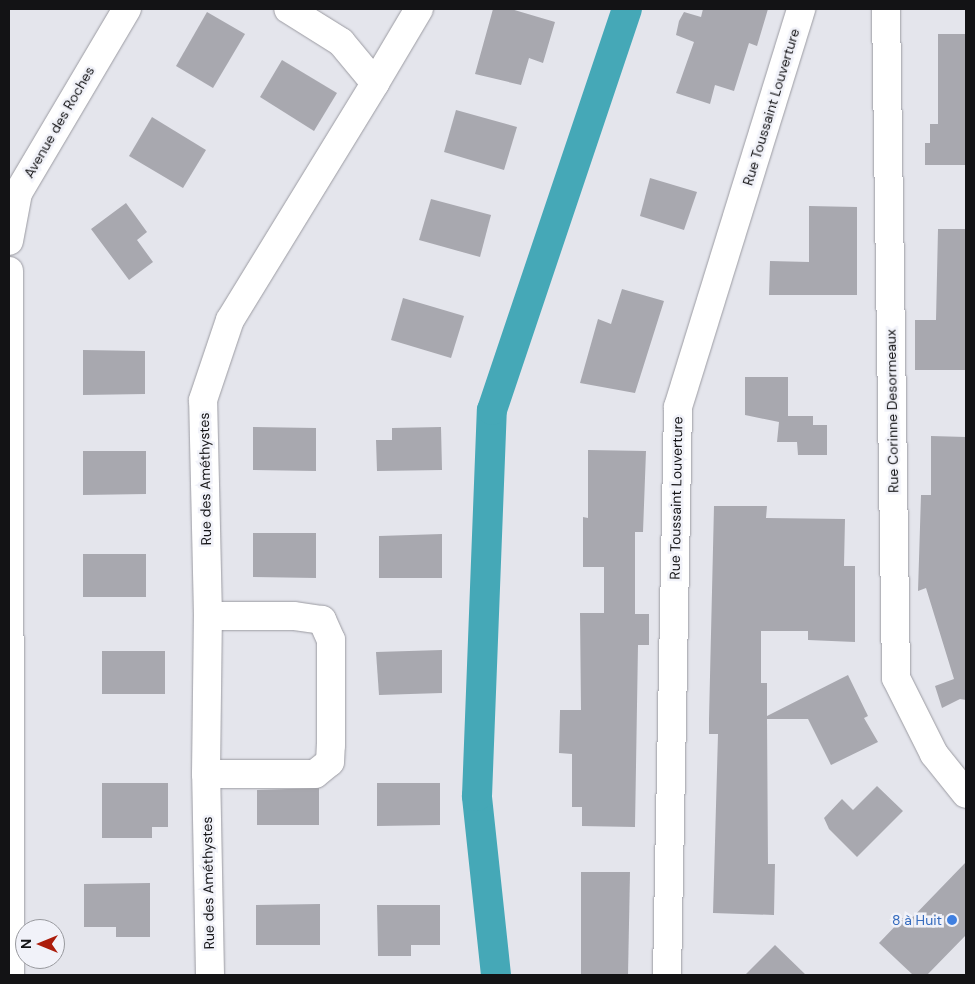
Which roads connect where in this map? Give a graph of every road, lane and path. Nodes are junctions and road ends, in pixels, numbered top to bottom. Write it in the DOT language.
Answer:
graph roads {
  1 [pos="127,9"];
  2 [pos="288,9"];
  3 [pos="419,9"];
  4 [pos="801,9"];
  5 [pos="886,9"];
  6 [pos="375,84"];
  7 [pos="9,241"];
  8 [pos="9,271"];
  9 [pos="208,616"];
  10 [pos="206,774"];
  11 [pos="966,794"];
  12 [pos="9,820"];
  13 [pos="10,975"];
  14 [pos="210,975"];
  15 [pos="667,975"];
  1 -- 7 [label="street, Avenue des Roches"];
  2 -- 6 [label="street"];
  3 -- 6 [label="street, Rue des Améthystes"];
  4 -- 15 [label="street, Rue Toussaint Louverture"];
  5 -- 11 [label="street, Rue Corinne Desormeaux"];
  6 -- 9 [label="street, Rue des Améthystes"];
  8 -- 12 [label="street"];
  9 -- 10 [label="street, Rue des Améthystes"];
  9 -- 10 [label="street"];
  10 -- 14 [label="street, Rue des Améthystes"];
  12 -- 13 [label="street"];
}
